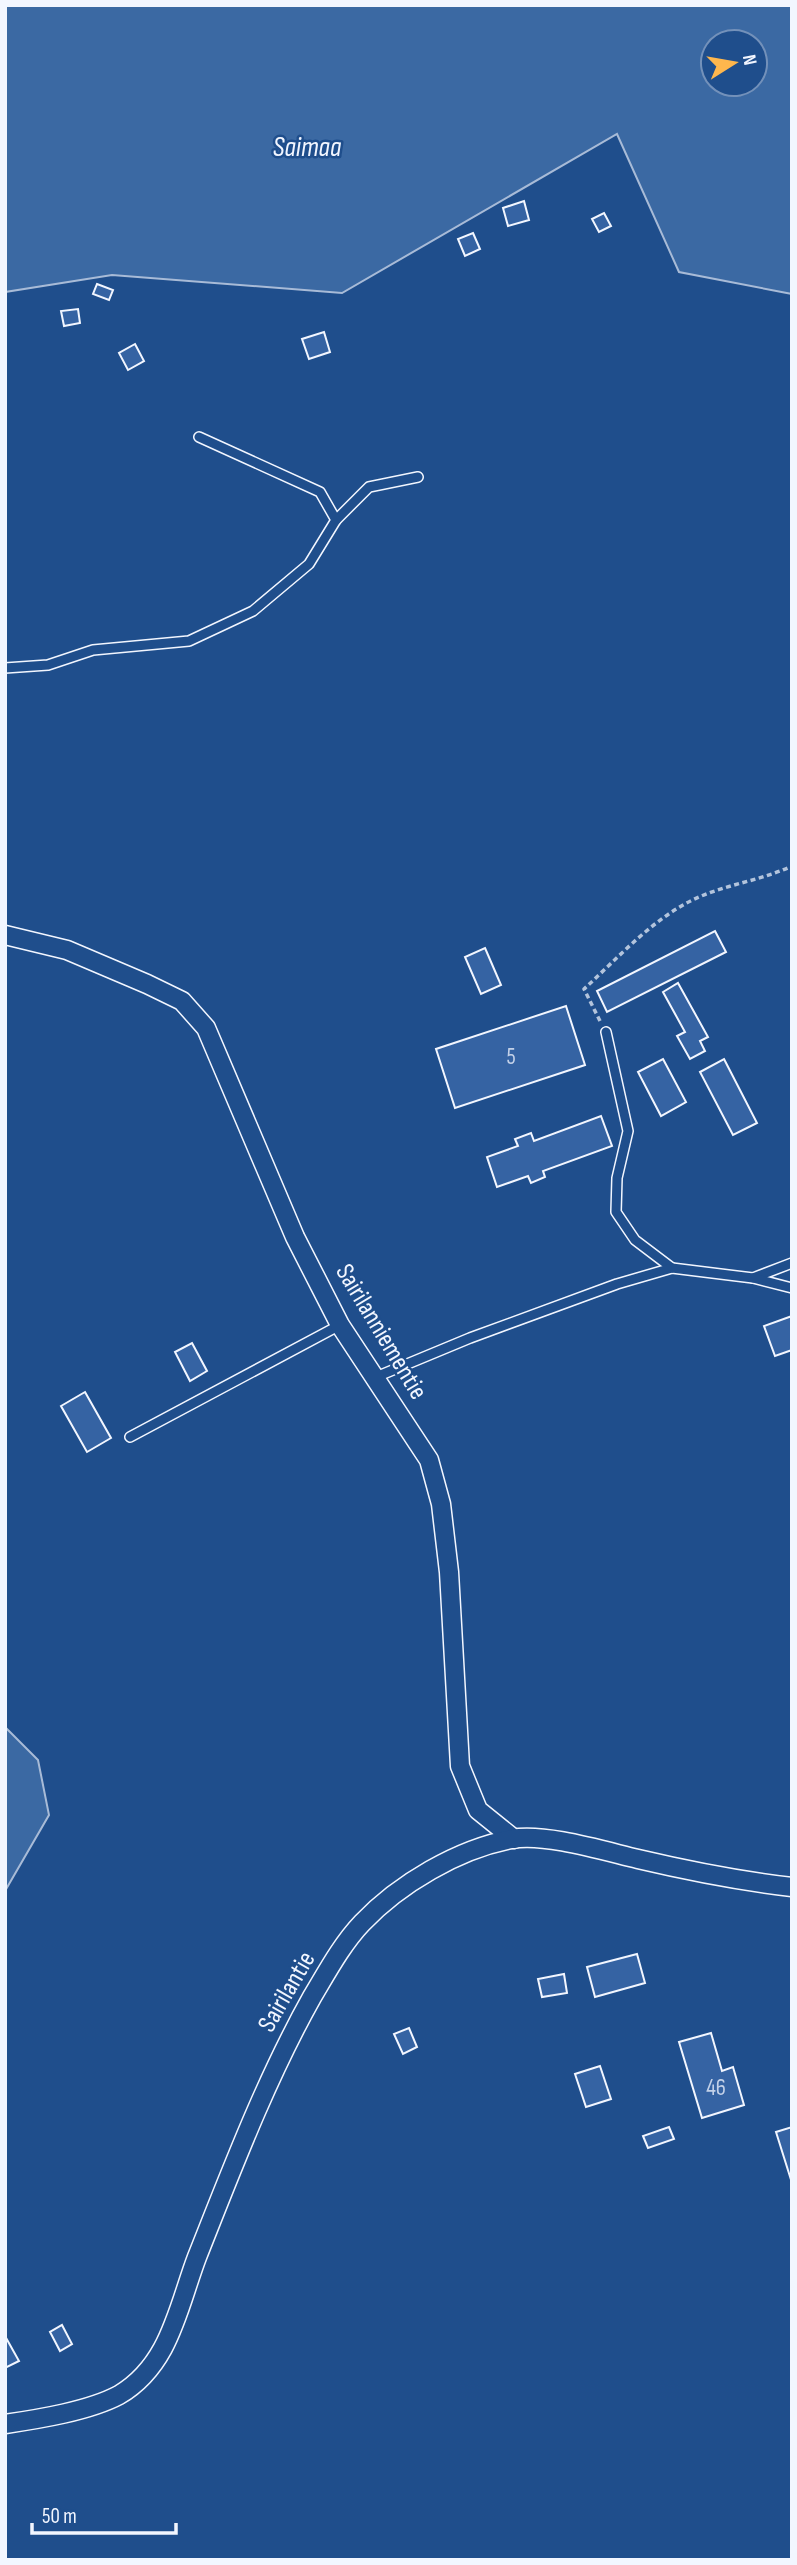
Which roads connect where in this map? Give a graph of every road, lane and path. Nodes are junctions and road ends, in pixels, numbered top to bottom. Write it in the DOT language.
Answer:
graph roads {
  1 [pos="199,437"];
  2 [pos="418,477"];
  3 [pos="336,520"];
  4 [pos="5,668"];
  5 [pos="792,866"];
  6 [pos="5,935"];
  7 [pos="606,1032"];
  8 [pos="792,1263"];
  9 [pos="672,1268"];
  10 [pos="753,1278"];
  11 [pos="792,1289"];
  12 [pos="340,1325"];
  13 [pos="376,1377"];
  14 [pos="130,1437"];
  15 [pos="514,1839"];
  16 [pos="792,1887"];
  17 [pos="5,2424"];
  1 -- 3 [label="lane"];
  2 -- 3 [label="lane"];
  3 -- 4 [label="lane"];
  5 -- 7 [label="path"];
  6 -- 12 [label="street, Sairilanniementie"];
  7 -- 9 [label="lane"];
  8 -- 10 [label="lane"];
  9 -- 10 [label="lane"];
  9 -- 13 [label="lane"];
  10 -- 11 [label="lane"];
  12 -- 13 [label="street, Sairilanniementie"];
  12 -- 14 [label="lane"];
  13 -- 15 [label="street, Sairilanniementie"];
  15 -- 16 [label="street, Sairilantie"];
  15 -- 17 [label="street, Sairilantie"];
}
